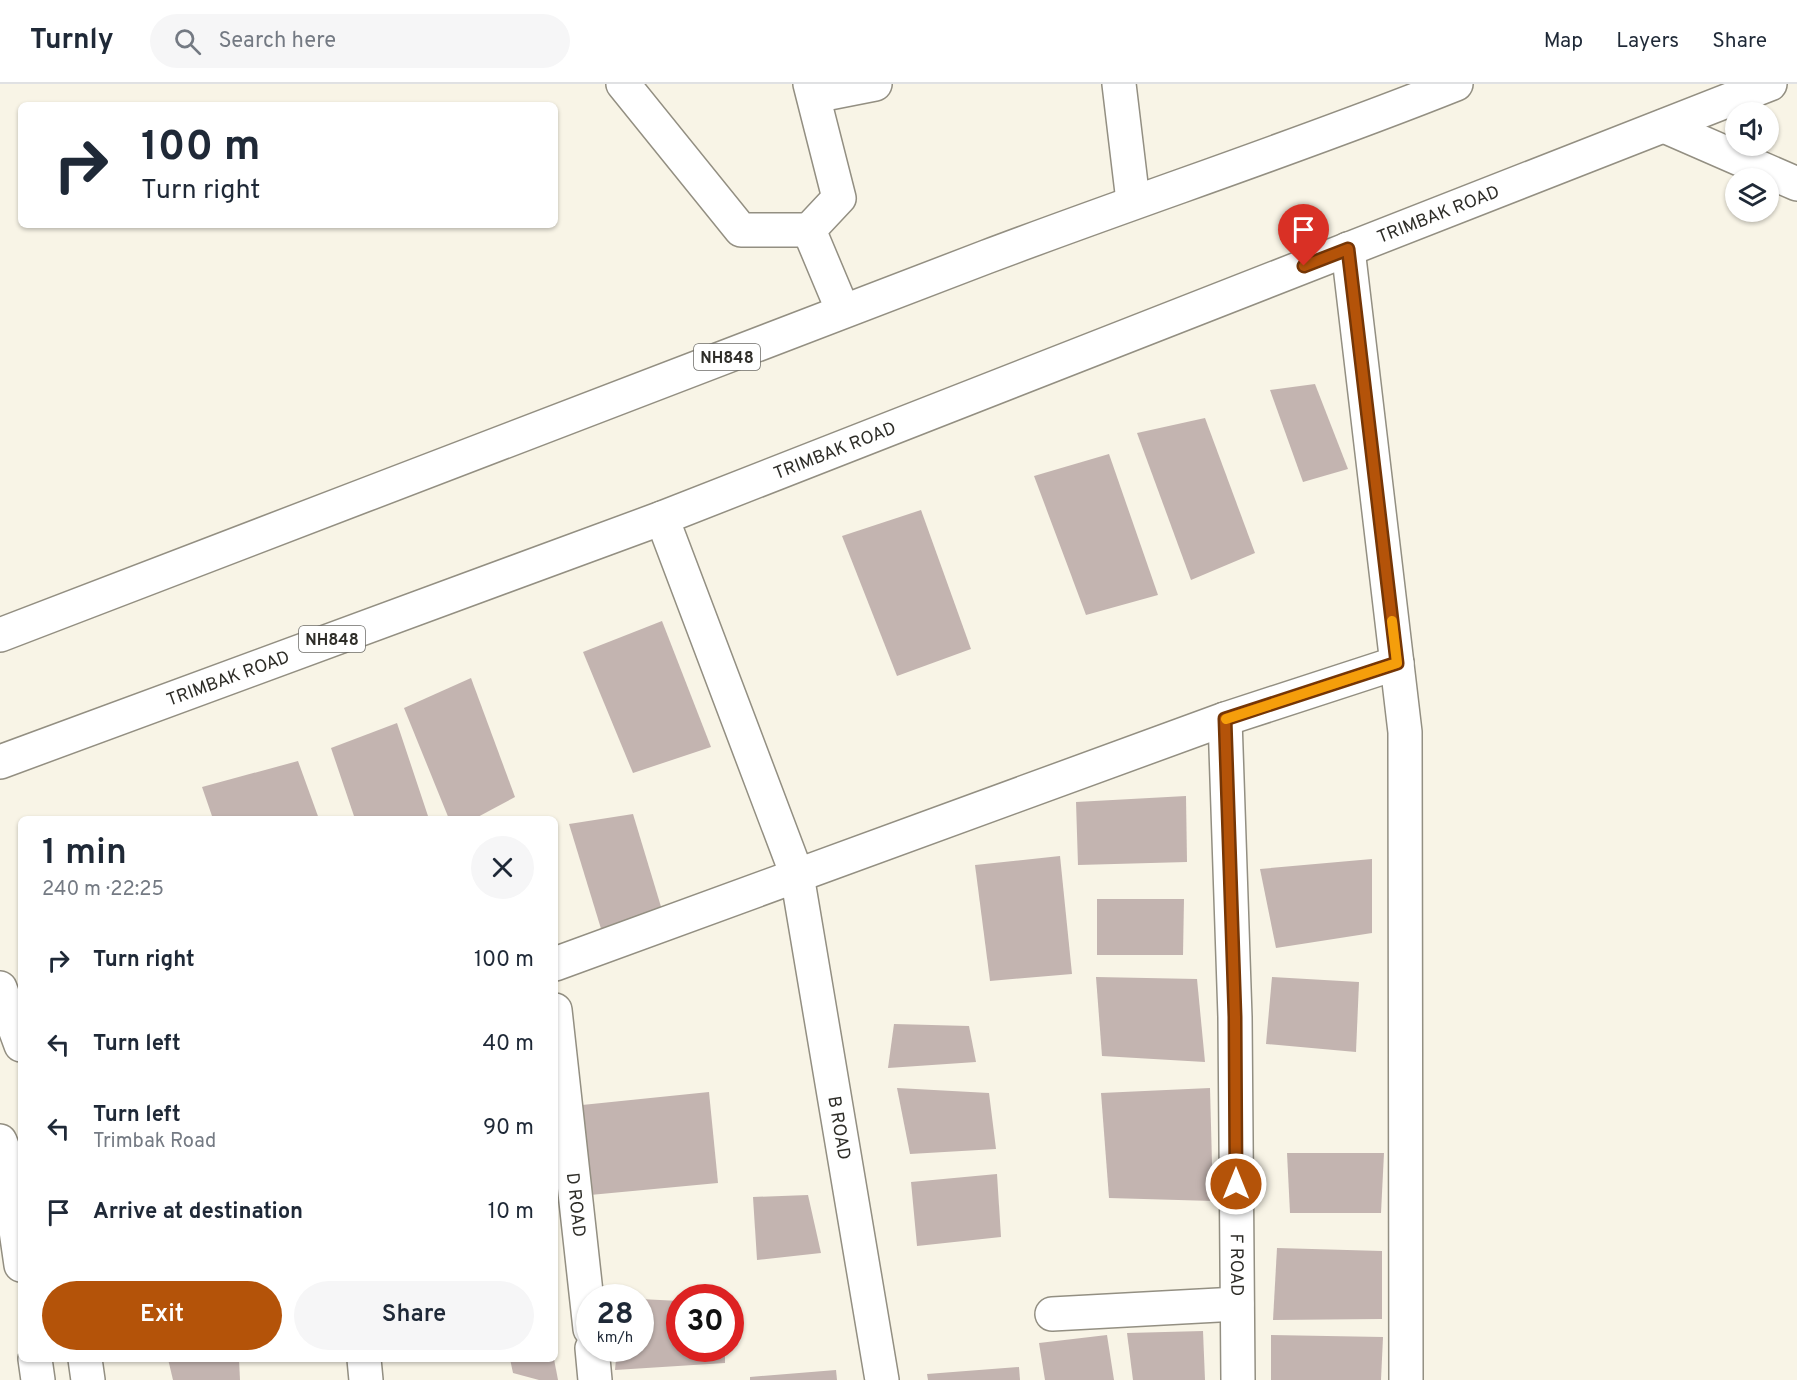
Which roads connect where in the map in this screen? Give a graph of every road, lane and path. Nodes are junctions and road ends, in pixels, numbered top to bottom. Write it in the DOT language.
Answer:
graph roads {
  1 [pos="623,84"];
  2 [pos="874,84"];
  3 [pos="1119,84"];
  4 [pos="1456,84"];
  5 [pos="1770,84"];
  6 [pos="812,90"];
  7 [pos="1664,126"];
  8 [pos="1797,184"];
  9 [pos="1133,201"];
  10 [pos="809,230"];
  11 [pos="1348,249"];
  12 [pos="843,311"];
  13 [pos="662,518"];
  14 [pos="0,635"];
  15 [pos="1397,663"];
  16 [pos="1225,719"];
  17 [pos="1,764"];
  18 [pos="797,875"];
  19 [pos="558,963"];
  20 [pos="0,988"];
  21 [pos="18,1037"];
  22 [pos="558,1037"];
  23 [pos="6,1150"];
  24 [pos="18,1242"];
  25 [pos="585,1284"];
  26 [pos="1238,1304"];
  27 [pos="1052,1314"];
  28 [pos="35,1362"];
  29 [pos="85,1362"];
  30 [pos="364,1362"];
  31 [pos="593,1362"];
  32 [pos="38,1380"];
  33 [pos="88,1380"];
  34 [pos="366,1380"];
  35 [pos="595,1380"];
  36 [pos="882,1380"];
  37 [pos="1238,1380"];
  38 [pos="1406,1380"];
  1 -- 10 [label="main road"];
  2 -- 6 [label="main road"];
  3 -- 9 [label="main road"];
  4 -- 9 [label="main road, NH848"];
  5 -- 7 [label="main road, TRIMBAK ROAD"];
  6 -- 10 [label="main road"];
  7 -- 8 [label="main road"];
  7 -- 11 [label="main road, TRIMBAK ROAD"];
  9 -- 12 [label="main road, NH848"];
  10 -- 12 [label="main road"];
  11 -- 13 [label="main road, TRIMBAK ROAD / NH848"];
  11 -- 15 [label="main road"];
  12 -- 14 [label="main road, NH848"];
  13 -- 17 [label="main road, TRIMBAK ROAD / NH848"];
  13 -- 18 [label="main road, B ROAD"];
  15 -- 16 [label="main road"];
  15 -- 38 [label="main road"];
  16 -- 18 [label="main road"];
  16 -- 26 [label="main road, F ROAD"];
  18 -- 19 [label="main road"];
  18 -- 36 [label="main road, B ROAD"];
  20 -- 21 [label="main road"];
  22 -- 25 [label="main road, D ROAD"];
  23 -- 24 [label="main road"];
  26 -- 27 [label="main road"];
  26 -- 37 [label="main road, F ROAD"];
  28 -- 32 [label="main road"];
  29 -- 33 [label="main road"];
  30 -- 34 [label="main road"];
  31 -- 35 [label="main road"];
}
